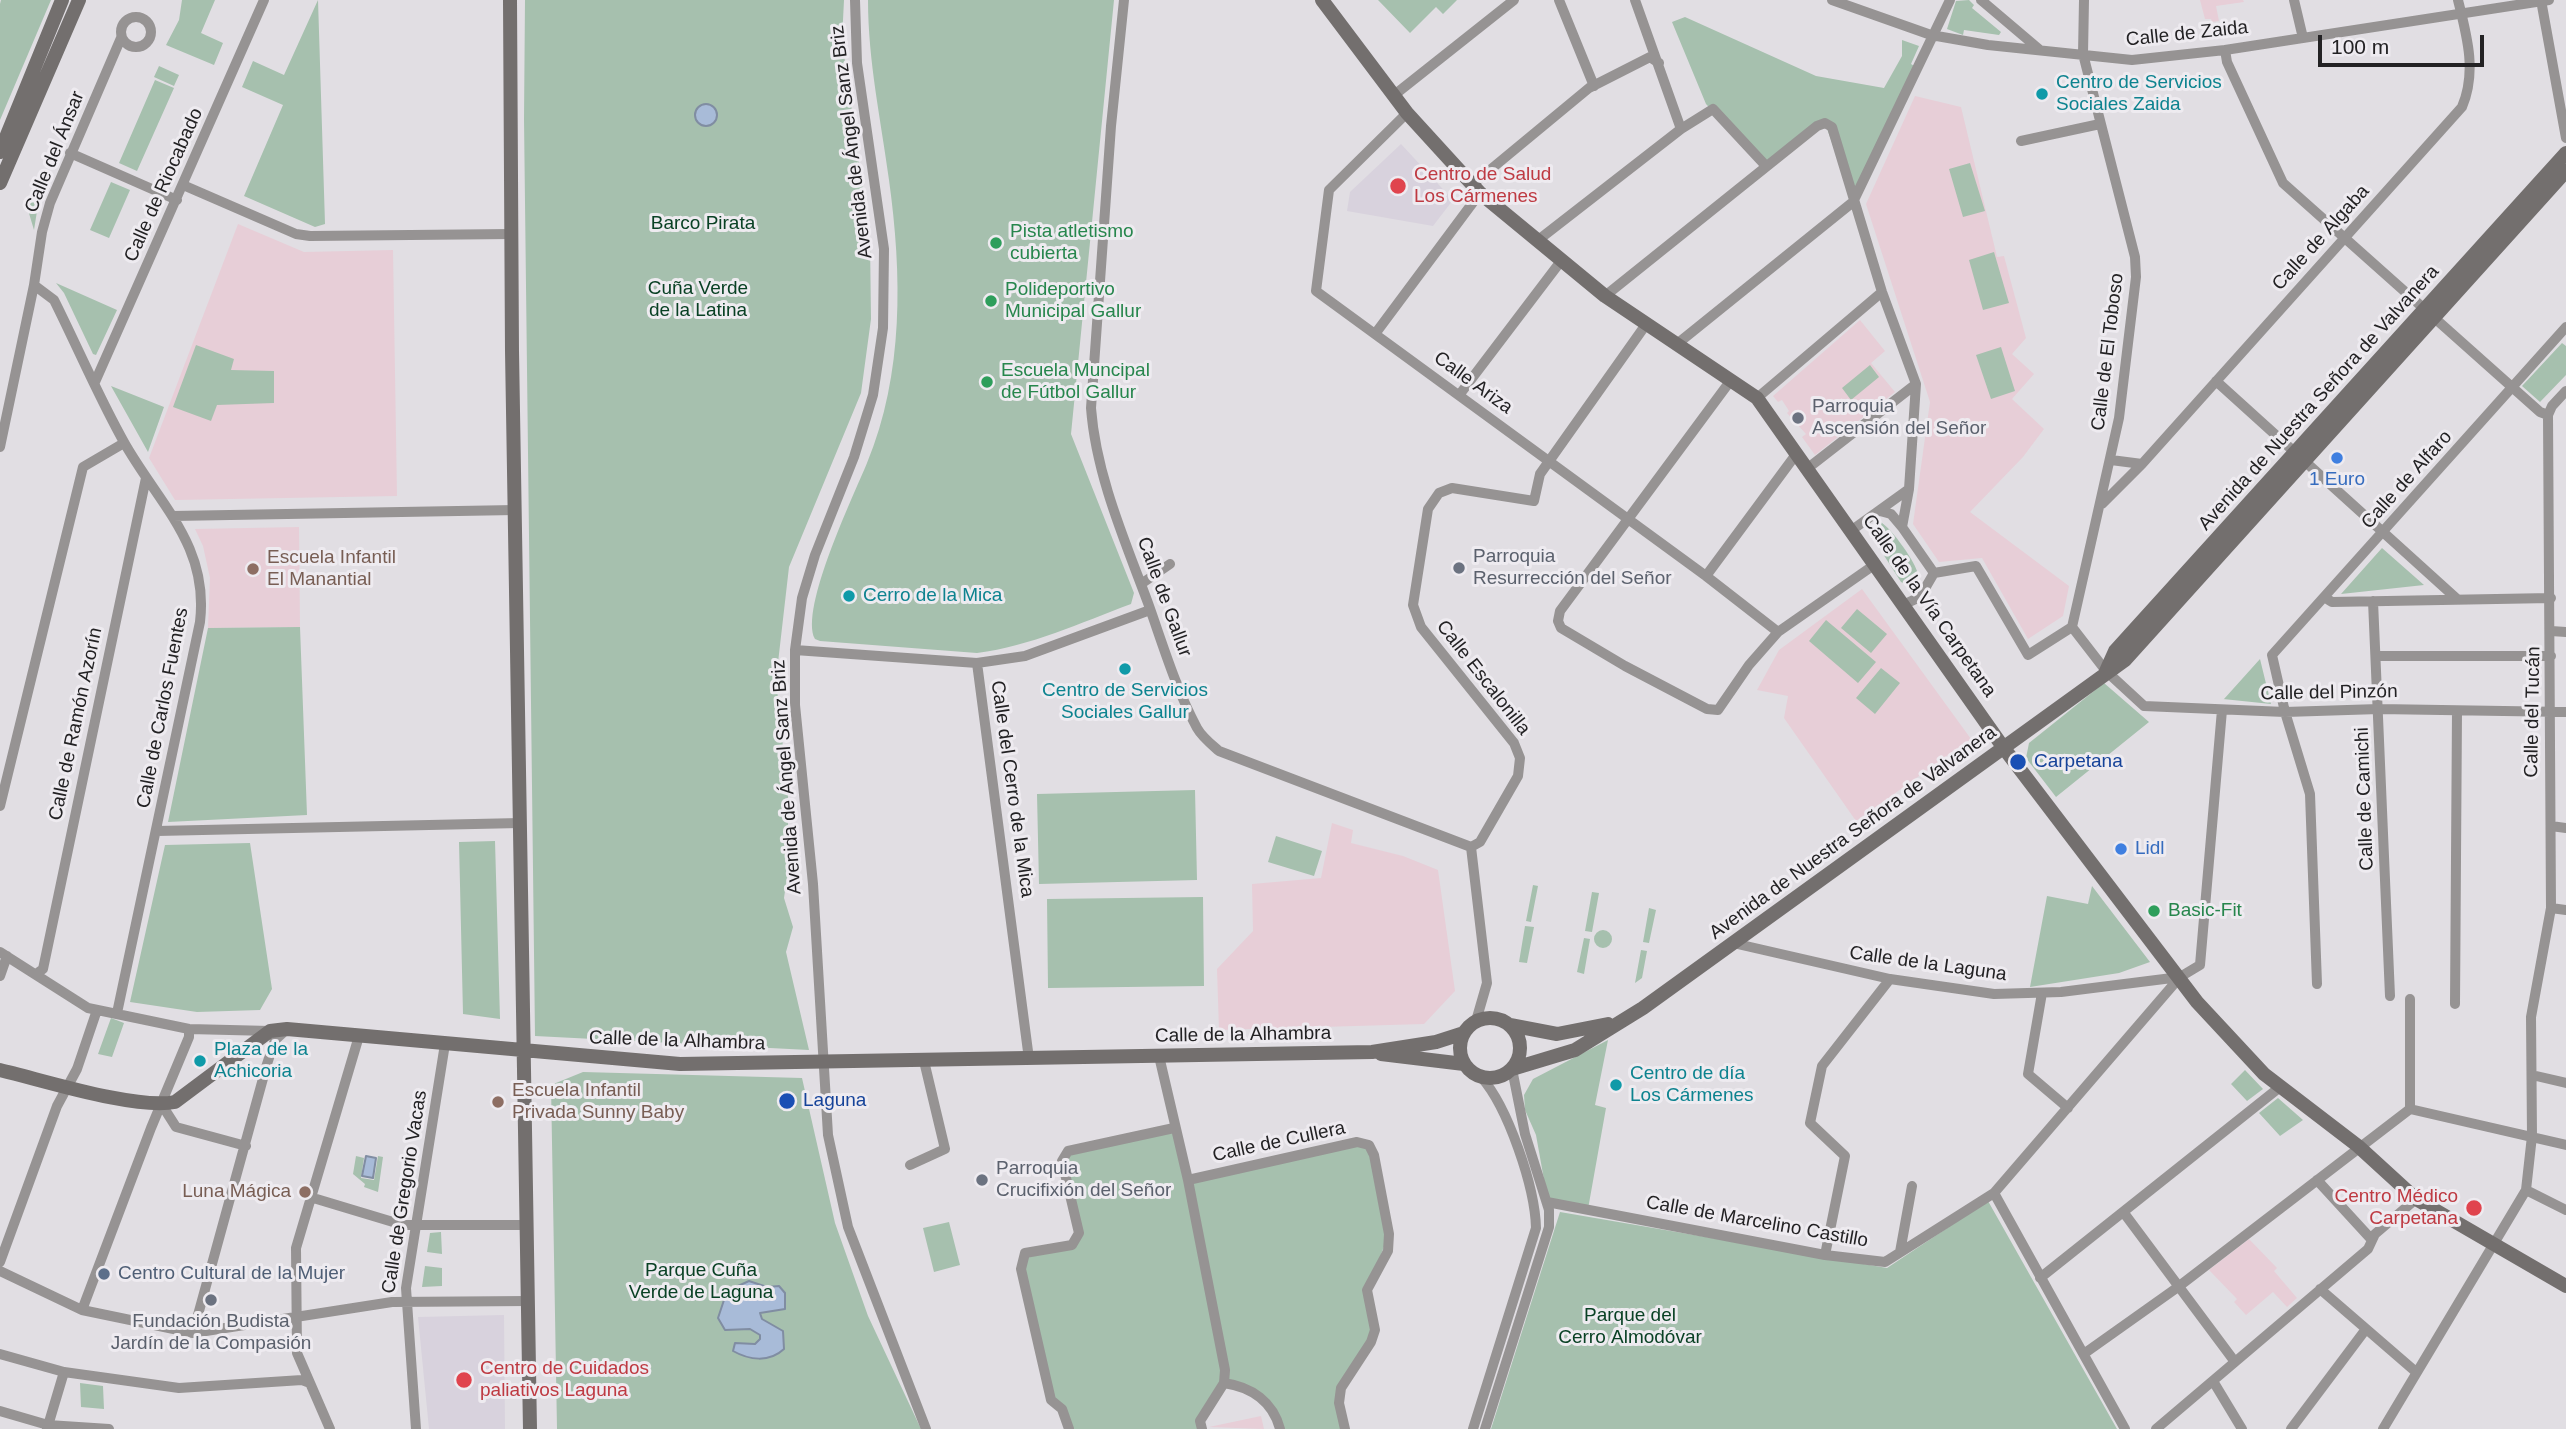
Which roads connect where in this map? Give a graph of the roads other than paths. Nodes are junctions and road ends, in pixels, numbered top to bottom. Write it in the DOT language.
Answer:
graph roads {
  1 [pos="62,0"];
  2 [pos="79,0"];
  3 [pos="264,0"];
  4 [pos="510,0"];
  5 [pos="855,0"];
  6 [pos="1124,0"];
  7 [pos="1322,0"];
  8 [pos="1514,0"];
  9 [pos="1559,0"];
  10 [pos="1635,0"];
  11 [pos="1832,0"];
  12 [pos="1950,0"];
  13 [pos="1981,0"];
  14 [pos="2084,0"];
  15 [pos="2294,0"];
  16 [pos="2458,0"];
  17 [pos="2544,1"];
  18 [pos="2461,14"];
  19 [pos="1931,35"];
  20 [pos="121,38"];
  21 [pos="2303,38"];
  22 [pos="2039,50"];
  23 [pos="2225,50"];
  24 [pos="2083,54"];
  25 [pos="1659,63"];
  26 [pos="1594,86"];
  27 [pos="1393,96"];
  28 [pos="1407,113"];
  29 [pos="2100,124"];
  30 [pos="1681,129"];
  31 [pos="2566,138"];
  32 [pos="2021,141"];
  33 [pos="0,152"];
  34 [pos="70,153"];
  35 [pos="2566,153"];
  36 [pos="1766,166"];
  37 [pos="2566,171"];
  38 [pos="0,183"];
  39 [pos="183,185"];
  40 [pos="1476,189"];
  41 [pos="177,200"];
  42 [pos="1853,202"];
  43 [pos="510,234"];
  44 [pos="2345,238"];
  45 [pos="1537,241"];
  46 [pos="1561,261"];
  47 [pos="34,285"];
  48 [pos="1882,292"];
  49 [pos="1605,296"];
  50 [pos="2431,312"];
  51 [pos="1647,323"];
  52 [pos="2566,327"];
  53 [pos="1375,334"];
  54 [pos="1677,344"];
  55 [pos="1731,380"];
  56 [pos="2216,381"];
  57 [pos="94,382"];
  58 [pos="1916,384"];
  59 [pos="2513,388"];
  60 [pos="2566,391"];
  61 [pos="1460,394"];
  62 [pos="1757,398"];
  63 [pos="2549,415"];
  64 [pos="124,443"];
  65 [pos="0,447"];
  66 [pos="1797,453"];
  67 [pos="2300,458"];
  68 [pos="2111,460"];
  69 [pos="1548,462"];
  70 [pos="2142,464"];
  71 [pos="1808,468"];
  72 [pos="146,478"];
  73 [pos="1909,489"];
  74 [pos="2102,503"];
  75 [pos="515,510"];
  76 [pos="1880,511"];
  77 [pos="173,516"];
  78 [pos="1629,521"];
  79 [pos="1902,527"];
  80 [pos="1852,530"];
  81 [pos="2383,534"];
  82 [pos="1170,564"];
  83 [pos="1874,565"];
  84 [pos="1934,573"];
  85 [pos="1706,576"];
  86 [pos="1141,584"];
  87 [pos="2324,597"];
  88 [pos="2551,598"];
  89 [pos="2457,599"];
  90 [pos="2372,601"];
  91 [pos="1905,604"];
  92 [pos="1150,610"];
  93 [pos="2072,628"];
  94 [pos="2551,631"];
  95 [pos="1777,632"];
  96 [pos="2566,632"];
  97 [pos="795,650"];
  98 [pos="2376,656"];
  99 [pos="2551,656"];
  100 [pos="977,663"];
  101 [pos="2106,671"];
  102 [pos="2379,709"];
  103 [pos="2222,710"];
  104 [pos="2550,710"];
  105 [pos="2457,711"];
  106 [pos="2285,712"];
  107 [pos="2566,712"];
  108 [pos="2003,747"];
  109 [pos="0,806"];
  110 [pos="520,823"];
  111 [pos="2551,827"];
  112 [pos="2566,828"];
  113 [pos="157,831"];
  114 [pos="1471,848"];
  115 [pos="2550,908"];
  116 [pos="2566,910"];
  117 [pos="1733,943"];
  118 [pos="4,954"];
  119 [pos="36,974"];
  120 [pos="0,976"];
  121 [pos="2180,977"];
  122 [pos="1890,979"];
  123 [pos="2317,984"];
  124 [pos="2042,993"];
  125 [pos="2390,996"];
  126 [pos="2410,999"];
  127 [pos="2455,1004"];
  128 [pos="97,1010"];
  129 [pos="117,1013"];
  130 [pos="1476,1021"];
  131 [pos="1620,1022"];
  132 [pos="1510,1024"];
  133 [pos="189,1029"];
  134 [pos="287,1029"];
  135 [pos="270,1031"];
  136 [pos="1464,1033"];
  137 [pos="359,1036"];
  138 [pos="445,1044"];
  139 [pos="524,1051"];
  140 [pos="1372,1052"];
  141 [pos="1158,1056"];
  142 [pos="1029,1059"];
  143 [pos="924,1061"];
  144 [pos="822,1062"];
  145 [pos="1464,1064"];
  146 [pos="1512,1069"];
  147 [pos="0,1070"];
  148 [pos="2532,1075"];
  149 [pos="1481,1077"];
  150 [pos="2566,1083"];
  151 [pos="67,1086"];
  152 [pos="2280,1087"];
  153 [pos="162,1105"];
  154 [pos="2068,1108"];
  155 [pos="2410,1109"];
  156 [pos="1174,1128"];
  157 [pos="2532,1136"];
  158 [pos="2566,1144"];
  159 [pos="246,1146"];
  160 [pos="2358,1146"];
  161 [pos="910,1165"];
  162 [pos="1188,1180"];
  163 [pos="2317,1180"];
  164 [pos="1913,1186"];
  165 [pos="2526,1190"];
  166 [pos="1994,1193"];
  167 [pos="310,1197"];
  168 [pos="2416,1199"];
  169 [pos="1547,1202"];
  170 [pos="2566,1210"];
  171 [pos="2124,1213"];
  172 [pos="527,1225"];
  173 [pos="416,1227"];
  174 [pos="2372,1240"];
  175 [pos="2493,1246"];
  176 [pos="1900,1252"];
  177 [pos="1825,1255"];
  178 [pos="0,1262"];
  179 [pos="0,1271"];
  180 [pos="2040,1278"];
  181 [pos="2566,1286"];
  182 [pos="2178,1287"];
  183 [pos="2320,1289"];
  184 [pos="405,1301"];
  185 [pos="528,1301"];
  186 [pos="82,1310"];
  187 [pos="297,1318"];
  188 [pos="2366,1329"];
  189 [pos="193,1333"];
  190 [pos="2085,1353"];
  191 [pos="0,1354"];
  192 [pos="2235,1362"];
  193 [pos="64,1372"];
  194 [pos="2416,1372"];
  195 [pos="2213,1381"];
  196 [pos="310,1383"];
  197 [pos="1224,1383"];
  198 [pos="0,1411"];
  199 [pos="48,1427"];
  200 [pos="109,1429"];
  201 [pos="330,1429"];
  202 [pos="416,1429"];
  203 [pos="530,1429"];
  204 [pos="926,1429"];
  205 [pos="1069,1429"];
  206 [pos="1202,1429"];
  207 [pos="1280,1429"];
  208 [pos="1345,1429"];
  209 [pos="1473,1429"];
  210 [pos="1485,1429"];
  211 [pos="2125,1429"];
  212 [pos="2156,1429"];
  213 [pos="2242,1429"];
  214 [pos="2291,1429"];
  215 [pos="2383,1429"];
  1 -- 33 [label="street"];
  2 -- 38 [label="street"];
  3 -- 39 [label="street, Calle de Riocabado"];
  4 -- 43 [label="street"];
  5 -- 97 [label="street, Avenida de Ángel Sanz Briz"];
  6 -- 86 [label="street, Calle de Gallur"];
  7 -- 27 [label="street, Calle de la Vía Carpetana"];
  8 -- 27 [label="street"];
  9 -- 26 [label="street"];
  10 -- 25 [label="street"];
  11 -- 19 [label="street, Calle de Zaida"];
  12 -- 19 [label="street"];
  13 -- 22 [label="street"];
  14 -- 24 [label="street, Calle de El Toboso"];
  15 -- 21 [label="street"];
  16 -- 18 [label="street, Calle de Algaba"];
  17 -- 18 [label="street, Calle de Zaida"];
  17 -- 31 [label="street"];
  18 -- 21 [label="street, Calle de Zaida"];
  18 -- 44 [label="street, Calle de Algaba"];
  19 -- 22 [label="street, Calle de Zaida"];
  19 -- 42 [label="street"];
  20 -- 34 [label="street, Calle del Ánsar"];
  21 -- 23 [label="street, Calle de Zaida"];
  22 -- 24 [label="street, Calle de Zaida"];
  23 -- 24 [label="street, Calle de Zaida"];
  23 -- 44 [label="street"];
  24 -- 29 [label="street, Calle de El Toboso"];
  25 -- 26 [label="street"];
  25 -- 30 [label="street"];
  26 -- 40 [label="street"];
  27 -- 28 [label="street, Calle de la Vía Carpetana"];
  28 -- 40 [label="street, Calle de la Vía Carpetana"];
  28 -- 53 [label="street, Calle Ariza"];
  29 -- 32 [label="street"];
  29 -- 68 [label="street, Calle de El Toboso"];
  30 -- 36 [label="street"];
  30 -- 45 [label="street"];
  34 -- 41 [label="street"];
  34 -- 47 [label="street, Calle del Ánsar"];
  35 -- 50 [label="street, Avenida de Nuestra Señora de Valvanera"];
  36 -- 42 [label="street"];
  36 -- 49 [label="street"];
  37 -- 50 [label="street, Avenida de Nuestra Señora de Valvanera"];
  39 -- 41 [label="street, Calle de Riocabado"];
  39 -- 43 [label="street"];
  40 -- 45 [label="street, Calle de la Vía Carpetana"];
  40 -- 53 [label="street"];
  41 -- 57 [label="street, Calle de Riocabado"];
  42 -- 48 [label="street"];
  42 -- 54 [label="street"];
  43 -- 75 [label="street"];
  44 -- 50 [label="street"];
  44 -- 56 [label="street, Calle de Algaba"];
  45 -- 46 [label="street, Calle de la Vía Carpetana"];
  46 -- 49 [label="street, Calle de la Vía Carpetana"];
  46 -- 61 [label="street"];
  47 -- 57 [label="street, Calle de Carlos Fuentes"];
  47 -- 65 [label="street, Calle del Ánsar"];
  48 -- 58 [label="street"];
  48 -- 62 [label="street"];
  49 -- 51 [label="street, Calle de la Vía Carpetana"];
  50 -- 59 [label="street"];
  50 -- 67 [label="street, Avenida de Nuestra Señora de Valvanera"];
  51 -- 54 [label="street, Calle de la Vía Carpetana"];
  51 -- 69 [label="street"];
  52 -- 59 [label="street, Calle de Alfaro"];
  53 -- 61 [label="street, Calle Ariza"];
  54 -- 55 [label="street, Calle de la Vía Carpetana"];
  55 -- 62 [label="street, Calle de la Vía Carpetana"];
  55 -- 78 [label="street"];
  56 -- 67 [label="street"];
  56 -- 70 [label="street, Calle de Algaba"];
  57 -- 64 [label="street, Calle de Carlos Fuentes"];
  58 -- 71 [label="street"];
  58 -- 73 [label="street"];
  59 -- 63 [label="street"];
  59 -- 81 [label="street, Calle de Alfaro"];
  60 -- 63 [label="street"];
  61 -- 69 [label="street, Calle Ariza"];
  62 -- 66 [label="street, Calle de la Vía Carpetana"];
  63 -- 88 [label="street, Calle del Tucán"];
  64 -- 72 [label="street, Calle de Carlos Fuentes"];
  64 -- 109 [label="street"];
  66 -- 71 [label="street, Calle de la Vía Carpetana"];
  66 -- 85 [label="street"];
  67 -- 81 [label="street"];
  67 -- 101 [label="street, Avenida de Nuestra Señora de Valvanera"];
  68 -- 70 [label="street"];
  68 -- 74 [label="street, Calle de El Toboso"];
  69 -- 78 [label="street, Calle Ariza"];
  69 -- 114 [label="street, Calle Escalonilla"];
  70 -- 74 [label="street, Calle de Algaba"];
  71 -- 80 [label="street, Calle de la Vía Carpetana"];
  72 -- 77 [label="street, Calle de Carlos Fuentes"];
  72 -- 119 [label="street, Calle de Ramón Azorín"];
  73 -- 76 [label="street"];
  73 -- 79 [label="street"];
  74 -- 93 [label="street, Calle de El Toboso"];
  75 -- 77 [label="street"];
  75 -- 110 [label="street"];
  76 -- 79 [label="street"];
  76 -- 80 [label="street"];
  77 -- 113 [label="street, Calle de Carlos Fuentes"];
  78 -- 85 [label="street, Calle Ariza"];
  78 -- 95 [label="street"];
  79 -- 84 [label="street"];
  80 -- 83 [label="street, Calle de la Vía Carpetana"];
  81 -- 87 [label="street, Calle de Alfaro"];
  81 -- 89 [label="street"];
  82 -- 86 [label="street"];
  83 -- 91 [label="street, Calle de la Vía Carpetana"];
  83 -- 95 [label="street"];
  84 -- 91 [label="street"];
  84 -- 93 [label="street"];
  85 -- 95 [label="street, Calle Ariza"];
  86 -- 92 [label="street, Calle de Gallur"];
  87 -- 90 [label="street"];
  87 -- 106 [label="street, Calle de Alfaro"];
  88 -- 89 [label="street"];
  88 -- 94 [label="street, Calle del Tucán"];
  89 -- 90 [label="street"];
  90 -- 98 [label="street, Calle de Camichi"];
  91 -- 108 [label="street, Calle de la Vía Carpetana"];
  92 -- 100 [label="street, Calle del Cerro de la Mica"];
  92 -- 114 [label="street, Calle de Gallur"];
  93 -- 101 [label="street, Calle del Pinzón"];
  94 -- 96 [label="street"];
  94 -- 99 [label="street, Calle del Tucán"];
  97 -- 100 [label="street"];
  97 -- 144 [label="street, Avenida de Ángel Sanz Briz"];
  98 -- 99 [label="street"];
  98 -- 102 [label="street, Calle de Camichi"];
  99 -- 104 [label="street, Calle del Tucán"];
  100 -- 142 [label="street, Calle del Cerro de la Mica"];
  101 -- 103 [label="street, Calle del Pinzón"];
  101 -- 108 [label="street, Avenida de Nuestra Señora de Valvanera"];
  102 -- 105 [label="street, Calle del Pinzón"];
  102 -- 106 [label="street, Calle del Pinzón"];
  102 -- 125 [label="street, Calle de Camichi"];
  103 -- 106 [label="street, Calle del Pinzón"];
  103 -- 121 [label="street, Calle de la Laguna"];
  104 -- 105 [label="street, Calle del Pinzón"];
  104 -- 107 [label="street, Calle del Pinzón"];
  104 -- 111 [label="street, Calle del Tucán"];
  105 -- 127 [label="street"];
  106 -- 123 [label="street"];
  108 -- 117 [label="street, Avenida de Nuestra Señora de Valvanera"];
  108 -- 121 [label="street, Calle de la Vía Carpetana"];
  110 -- 113 [label="street"];
  110 -- 139 [label="street"];
  111 -- 112 [label="street"];
  111 -- 115 [label="street, Calle del Tucán"];
  113 -- 129 [label="street, Calle de Carlos Fuentes"];
  114 -- 130 [label="street"];
  115 -- 116 [label="street"];
  115 -- 148 [label="street, Calle del Tucán"];
  117 -- 122 [label="street, Calle de la Laguna"];
  117 -- 131 [label="street, Avenida de Nuestra Señora de Valvanera"];
  118 -- 119 [label="street, Calle de la Alhambra"];
  118 -- 120 [label="street"];
  119 -- 128 [label="street, Calle de la Alhambra"];
  121 -- 124 [label="street, Calle de la Laguna"];
  121 -- 152 [label="street, Calle de la Vía Carpetana"];
  121 -- 154 [label="street, Calle de Marcelino Castillo"];
  122 -- 124 [label="street, Calle de la Laguna"];
  122 -- 177 [label="street"];
  124 -- 154 [label="street"];
  126 -- 155 [label="street"];
  128 -- 129 [label="street, Calle de la Alhambra"];
  128 -- 151 [label="street"];
  129 -- 133 [label="street, Calle de la Alhambra"];
  130 -- 132 [label="street"];
  130 -- 136 [label="street"];
  131 -- 132 [label="street, Avenida de Nuestra Señora de Valvanera"];
  131 -- 146 [label="street, Avenida de Nuestra Señora de Valvanera"];
  132 -- 146 [label="street"];
  133 -- 135 [label="street, Calle de la Alhambra"];
  133 -- 153 [label="street"];
  134 -- 135 [label="street, Calle de la Alhambra"];
  134 -- 137 [label="street, Calle de la Alhambra"];
  134 -- 159 [label="street"];
  135 -- 153 [label="street"];
  136 -- 140 [label="street, Calle de la Alhambra"];
  136 -- 145 [label="street"];
  137 -- 138 [label="street, Calle de la Alhambra"];
  137 -- 167 [label="street"];
  138 -- 139 [label="street, Calle de la Alhambra"];
  138 -- 173 [label="street, Calle de Gregorio Vacas"];
  139 -- 144 [label="street, Calle de la Alhambra"];
  139 -- 172 [label="street"];
  140 -- 141 [label="street, Calle de la Alhambra"];
  140 -- 145 [label="street, Calle de la Alhambra"];
  141 -- 142 [label="street, Calle de la Alhambra"];
  141 -- 156 [label="street"];
  142 -- 143 [label="street, Calle de la Alhambra"];
  143 -- 144 [label="street, Calle de la Alhambra"];
  143 -- 161 [label="street"];
  144 -- 204 [label="street, Avenida de Ángel Sanz Briz"];
  145 -- 149 [label="street"];
  146 -- 149 [label="street"];
  146 -- 169 [label="street"];
  147 -- 151 [label="street"];
  148 -- 150 [label="street"];
  148 -- 157 [label="street, Calle del Tucán"];
  149 -- 209 [label="street"];
  151 -- 153 [label="street"];
  151 -- 178 [label="street"];
  152 -- 160 [label="street, Calle de la Vía Carpetana"];
  152 -- 171 [label="street"];
  153 -- 159 [label="street"];
  153 -- 186 [label="street"];
  154 -- 166 [label="street, Calle de Marcelino Castillo"];
  155 -- 157 [label="street"];
  155 -- 160 [label="street"];
  156 -- 162 [label="street"];
  156 -- 205 [label="street"];
  157 -- 158 [label="street"];
  157 -- 165 [label="street, Calle del Tucán"];
  159 -- 189 [label="street"];
  160 -- 163 [label="street"];
  160 -- 168 [label="street, Calle de la Vía Carpetana"];
  162 -- 197 [label="street"];
  162 -- 208 [label="street, Calle de Cullera"];
  163 -- 174 [label="street"];
  163 -- 182 [label="street"];
  164 -- 176 [label="street"];
  165 -- 170 [label="street"];
  165 -- 175 [label="street"];
  166 -- 176 [label="street, Calle de Marcelino Castillo"];
  166 -- 180 [label="street"];
  167 -- 173 [label="street"];
  167 -- 187 [label="street"];
  168 -- 174 [label="street"];
  168 -- 175 [label="street, Calle de la Vía Carpetana"];
  169 -- 177 [label="street, Calle de Marcelino Castillo"];
  169 -- 210 [label="street"];
  171 -- 180 [label="street"];
  171 -- 182 [label="street"];
  172 -- 173 [label="street"];
  172 -- 185 [label="street"];
  173 -- 184 [label="street, Calle de Gregorio Vacas"];
  174 -- 183 [label="street"];
  175 -- 181 [label="street, Calle de la Vía Carpetana"];
  175 -- 194 [label="street"];
  176 -- 177 [label="street, Calle de Marcelino Castillo"];
  179 -- 186 [label="street"];
  180 -- 190 [label="street"];
  182 -- 190 [label="street"];
  182 -- 192 [label="street"];
  183 -- 188 [label="street"];
  183 -- 192 [label="street"];
  184 -- 185 [label="street"];
  184 -- 187 [label="street"];
  184 -- 202 [label="street, Calle de Gregorio Vacas"];
  185 -- 203 [label="street"];
  186 -- 189 [label="street"];
  187 -- 189 [label="street"];
  187 -- 196 [label="street"];
  188 -- 194 [label="street"];
  188 -- 214 [label="street"];
  190 -- 211 [label="street"];
  191 -- 193 [label="street"];
  192 -- 195 [label="street"];
  193 -- 196 [label="street"];
  193 -- 199 [label="street"];
  194 -- 215 [label="street"];
  195 -- 212 [label="street"];
  195 -- 213 [label="street"];
  196 -- 201 [label="street"];
  197 -- 206 [label="street"];
  197 -- 207 [label="street"];
  198 -- 199 [label="street"];
  199 -- 200 [label="street"];
}
